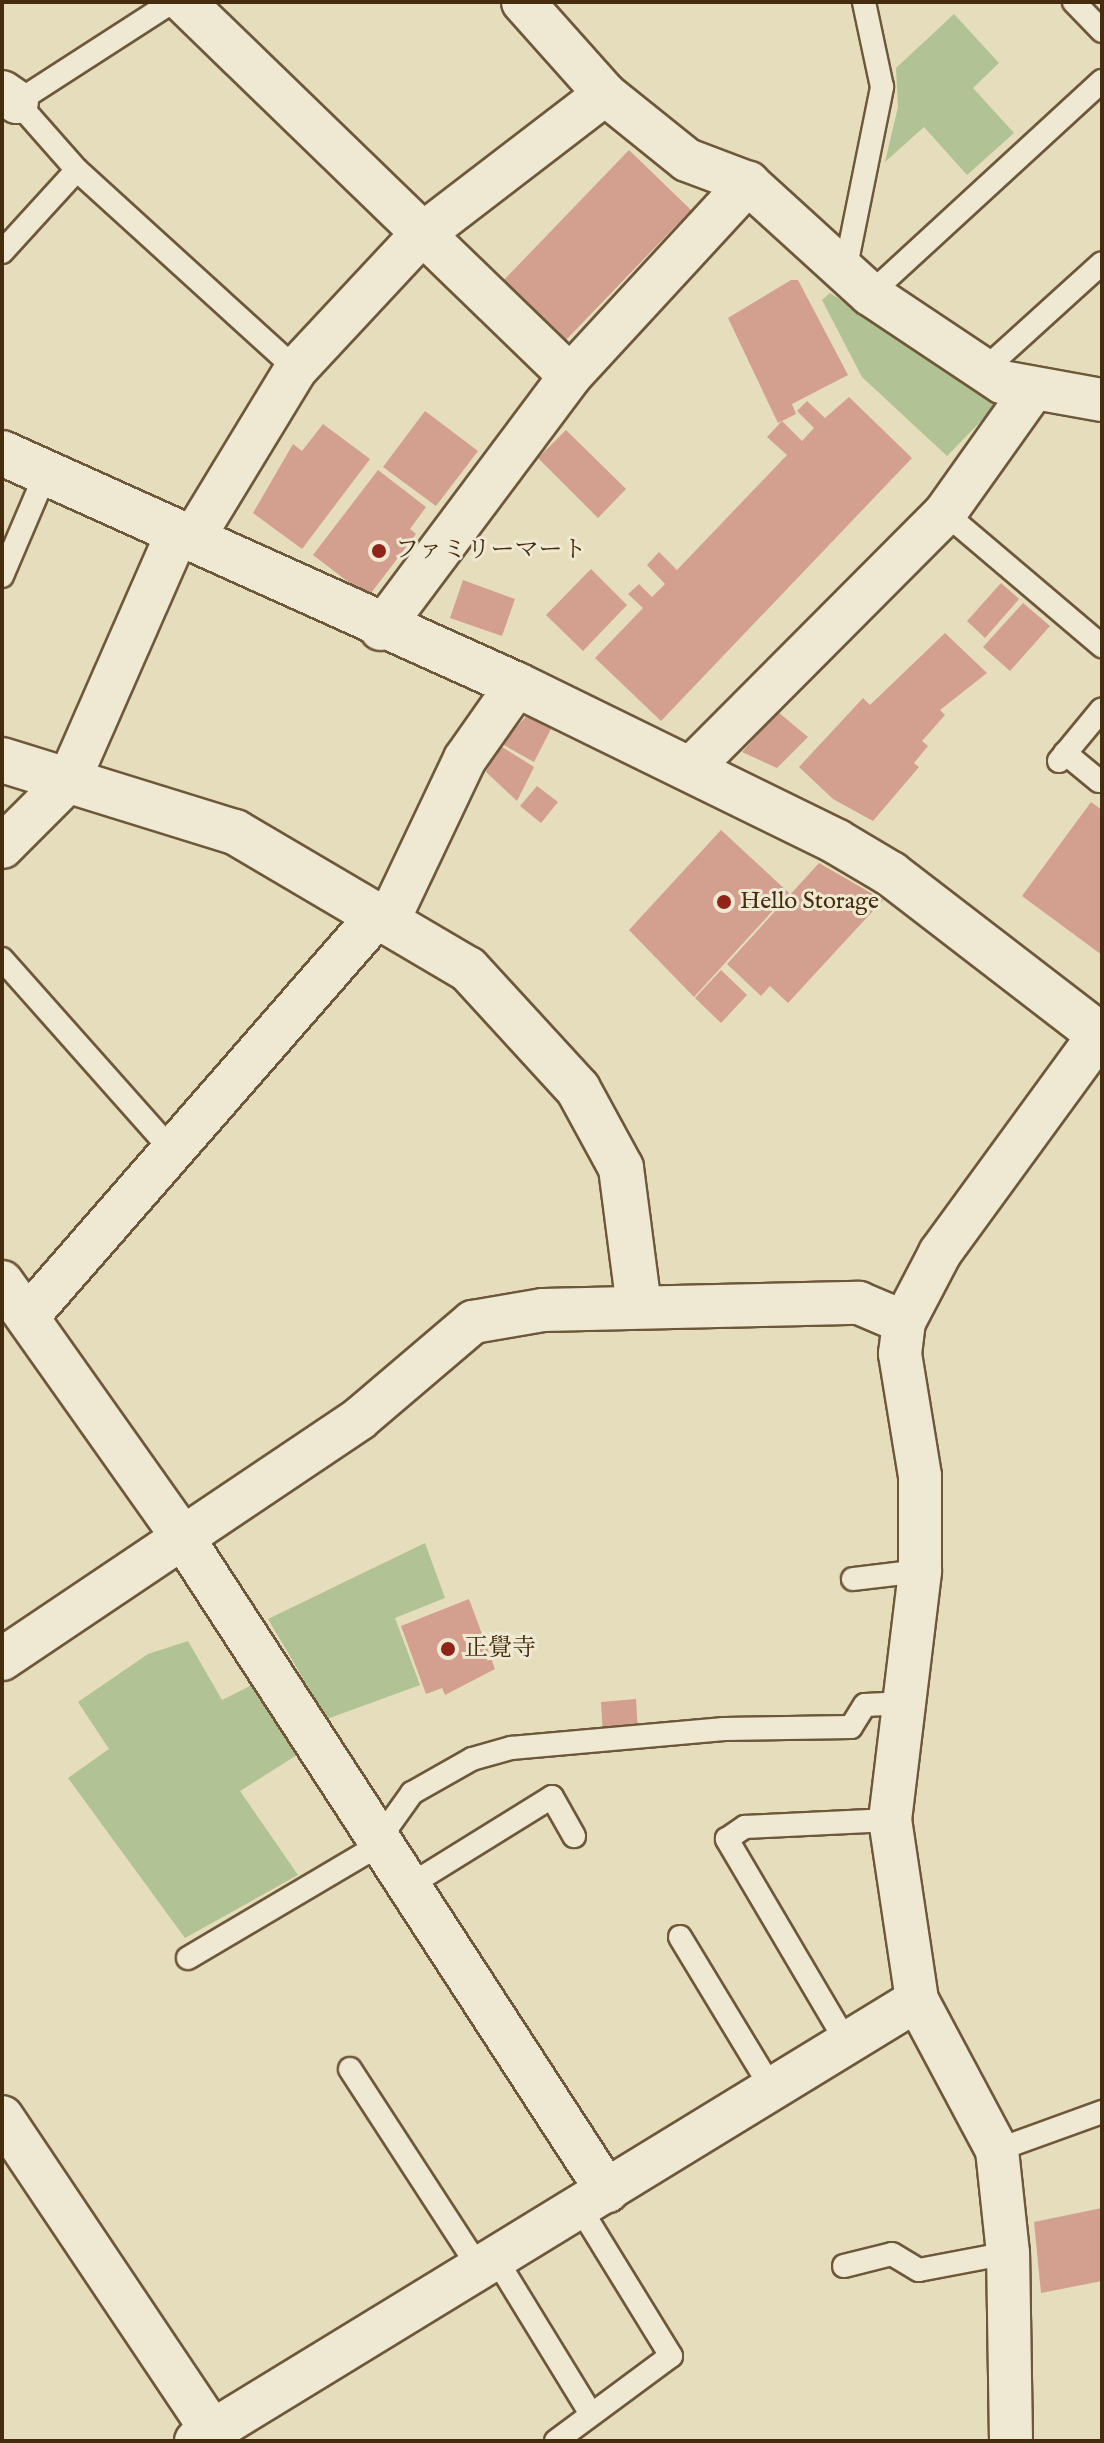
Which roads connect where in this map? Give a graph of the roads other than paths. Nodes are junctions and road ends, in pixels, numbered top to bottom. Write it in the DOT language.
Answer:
graph roads {
  1 [pos="172,2"];
  2 [pos="184,2"];
  3 [pos="523,2"];
  4 [pos="864,2"];
  5 [pos="1074,2"];
  6 [pos="1102,31"];
  7 [pos="1101,84"];
  8 [pos="605,94"];
  9 [pos="9,97"];
  10 [pos="77,170"];
  11 [pos="748,183"];
  12 [pos="420,236"];
  13 [pos="2,252"];
  14 [pos="1102,263"];
  15 [pos="858,282"];
  16 [pos="296,369"];
  17 [pos="984,370"];
  18 [pos="570,376"];
  19 [pos="1033,389"];
  20 [pos="1102,400"];
  21 [pos="2,453"];
  22 [pos="46,473"];
  23 [pos="945,513"];
  24 [pos="184,537"];
  25 [pos="2,576"];
  26 [pos="381,629"];
  27 [pos="1102,646"];
  28 [pos="517,685"];
  29 [pos="1102,709"];
  30 [pos="2,760"];
  31 [pos="690,769"];
  32 [pos="69,780"];
  33 [pos="1099,781"];
  34 [pos="2,847"];
  35 [pos="383,918"];
  36 [pos="2,959"];
  37 [pos="1101,1034"];
  38 [pos="174,1153"];
  39 [pos="2,1282"];
  40 [pos="638,1299"];
  41 [pos="28,1316"];
  42 [pos="904,1322"];
  43 [pos="183,1538"];
  44 [pos="920,1571"];
  45 [pos="853,1579"];
  46 [pos="2,1659"];
  47 [pos="900,1703"];
  48 [pos="890,1820"];
  49 [pos="574,1836"];
  50 [pos="381,1839"];
  51 [pos="410,1885"];
  52 [pos="680,1937"];
  53 [pos="188,1958"];
  54 [pos="917,2000"];
  55 [pos="847,2043"];
  56 [pos="350,2069"];
  57 [pos="772,2089"];
  58 [pos="1102,2112"];
  59 [pos="2,2117"];
  60 [pos="997,2150"];
  61 [pos="594,2199"];
  62 [pos="1008,2253"];
  63 [pos="488,2264"];
  64 [pos="844,2266"];
  65 [pos="591,2414"];
  66 [pos="210,2438"];
  67 [pos="556,2441"];
  68 [pos="1011,2441"];
  1 -- 9 [label="lane"];
  2 -- 12 [label="street"];
  3 -- 8 [label="street"];
  4 -- 15 [label="lane"];
  5 -- 6 [label="lane"];
  7 -- 15 [label="lane"];
  8 -- 11 [label="street"];
  8 -- 12 [label="street"];
  9 -- 10 [label="lane"];
  10 -- 13 [label="lane"];
  10 -- 16 [label="lane"];
  11 -- 15 [label="street"];
  11 -- 18 [label="street"];
  12 -- 16 [label="street"];
  12 -- 18 [label="street"];
  14 -- 17 [label="lane"];
  15 -- 17 [label="street"];
  16 -- 24 [label="street"];
  17 -- 19 [label="street"];
  18 -- 26 [label="street"];
  19 -- 20 [label="street"];
  19 -- 23 [label="street"];
  21 -- 22 [label="street"];
  22 -- 24 [label="street"];
  22 -- 25 [label="lane"];
  23 -- 27 [label="lane"];
  23 -- 31 [label="street"];
  24 -- 26 [label="street"];
  24 -- 32 [label="street"];
  26 -- 28 [label="street"];
  28 -- 31 [label="street"];
  28 -- 35 [label="street"];
  29 -- 33 [label="lane"];
  30 -- 32 [label="street"];
  31 -- 37 [label="street"];
  32 -- 34 [label="street"];
  32 -- 35 [label="street"];
  35 -- 38 [label="street"];
  35 -- 40 [label="street"];
  36 -- 38 [label="lane"];
  37 -- 42 [label="street"];
  38 -- 41 [label="street"];
  39 -- 41 [label="street"];
  40 -- 42 [label="street"];
  40 -- 43 [label="street"];
  41 -- 43 [label="street"];
  42 -- 44 [label="street"];
  43 -- 46 [label="street"];
  43 -- 50 [label="street"];
  44 -- 45 [label="lane"];
  44 -- 47 [label="street"];
  47 -- 48 [label="street"];
  47 -- 50 [label="lane"];
  48 -- 54 [label="street"];
  48 -- 55 [label="lane"];
  49 -- 51 [label="lane"];
  50 -- 51 [label="street"];
  50 -- 53 [label="lane"];
  51 -- 61 [label="street"];
  52 -- 57 [label="lane"];
  54 -- 55 [label="street"];
  54 -- 60 [label="street"];
  55 -- 57 [label="street"];
  56 -- 63 [label="lane"];
  57 -- 61 [label="street"];
  58 -- 60 [label="lane"];
  59 -- 66 [label="street"];
  60 -- 62 [label="street"];
  61 -- 63 [label="street"];
  61 -- 65 [label="lane"];
  62 -- 64 [label="lane"];
  62 -- 68 [label="street"];
  63 -- 65 [label="lane"];
  63 -- 66 [label="street"];
  65 -- 67 [label="lane"];
}
